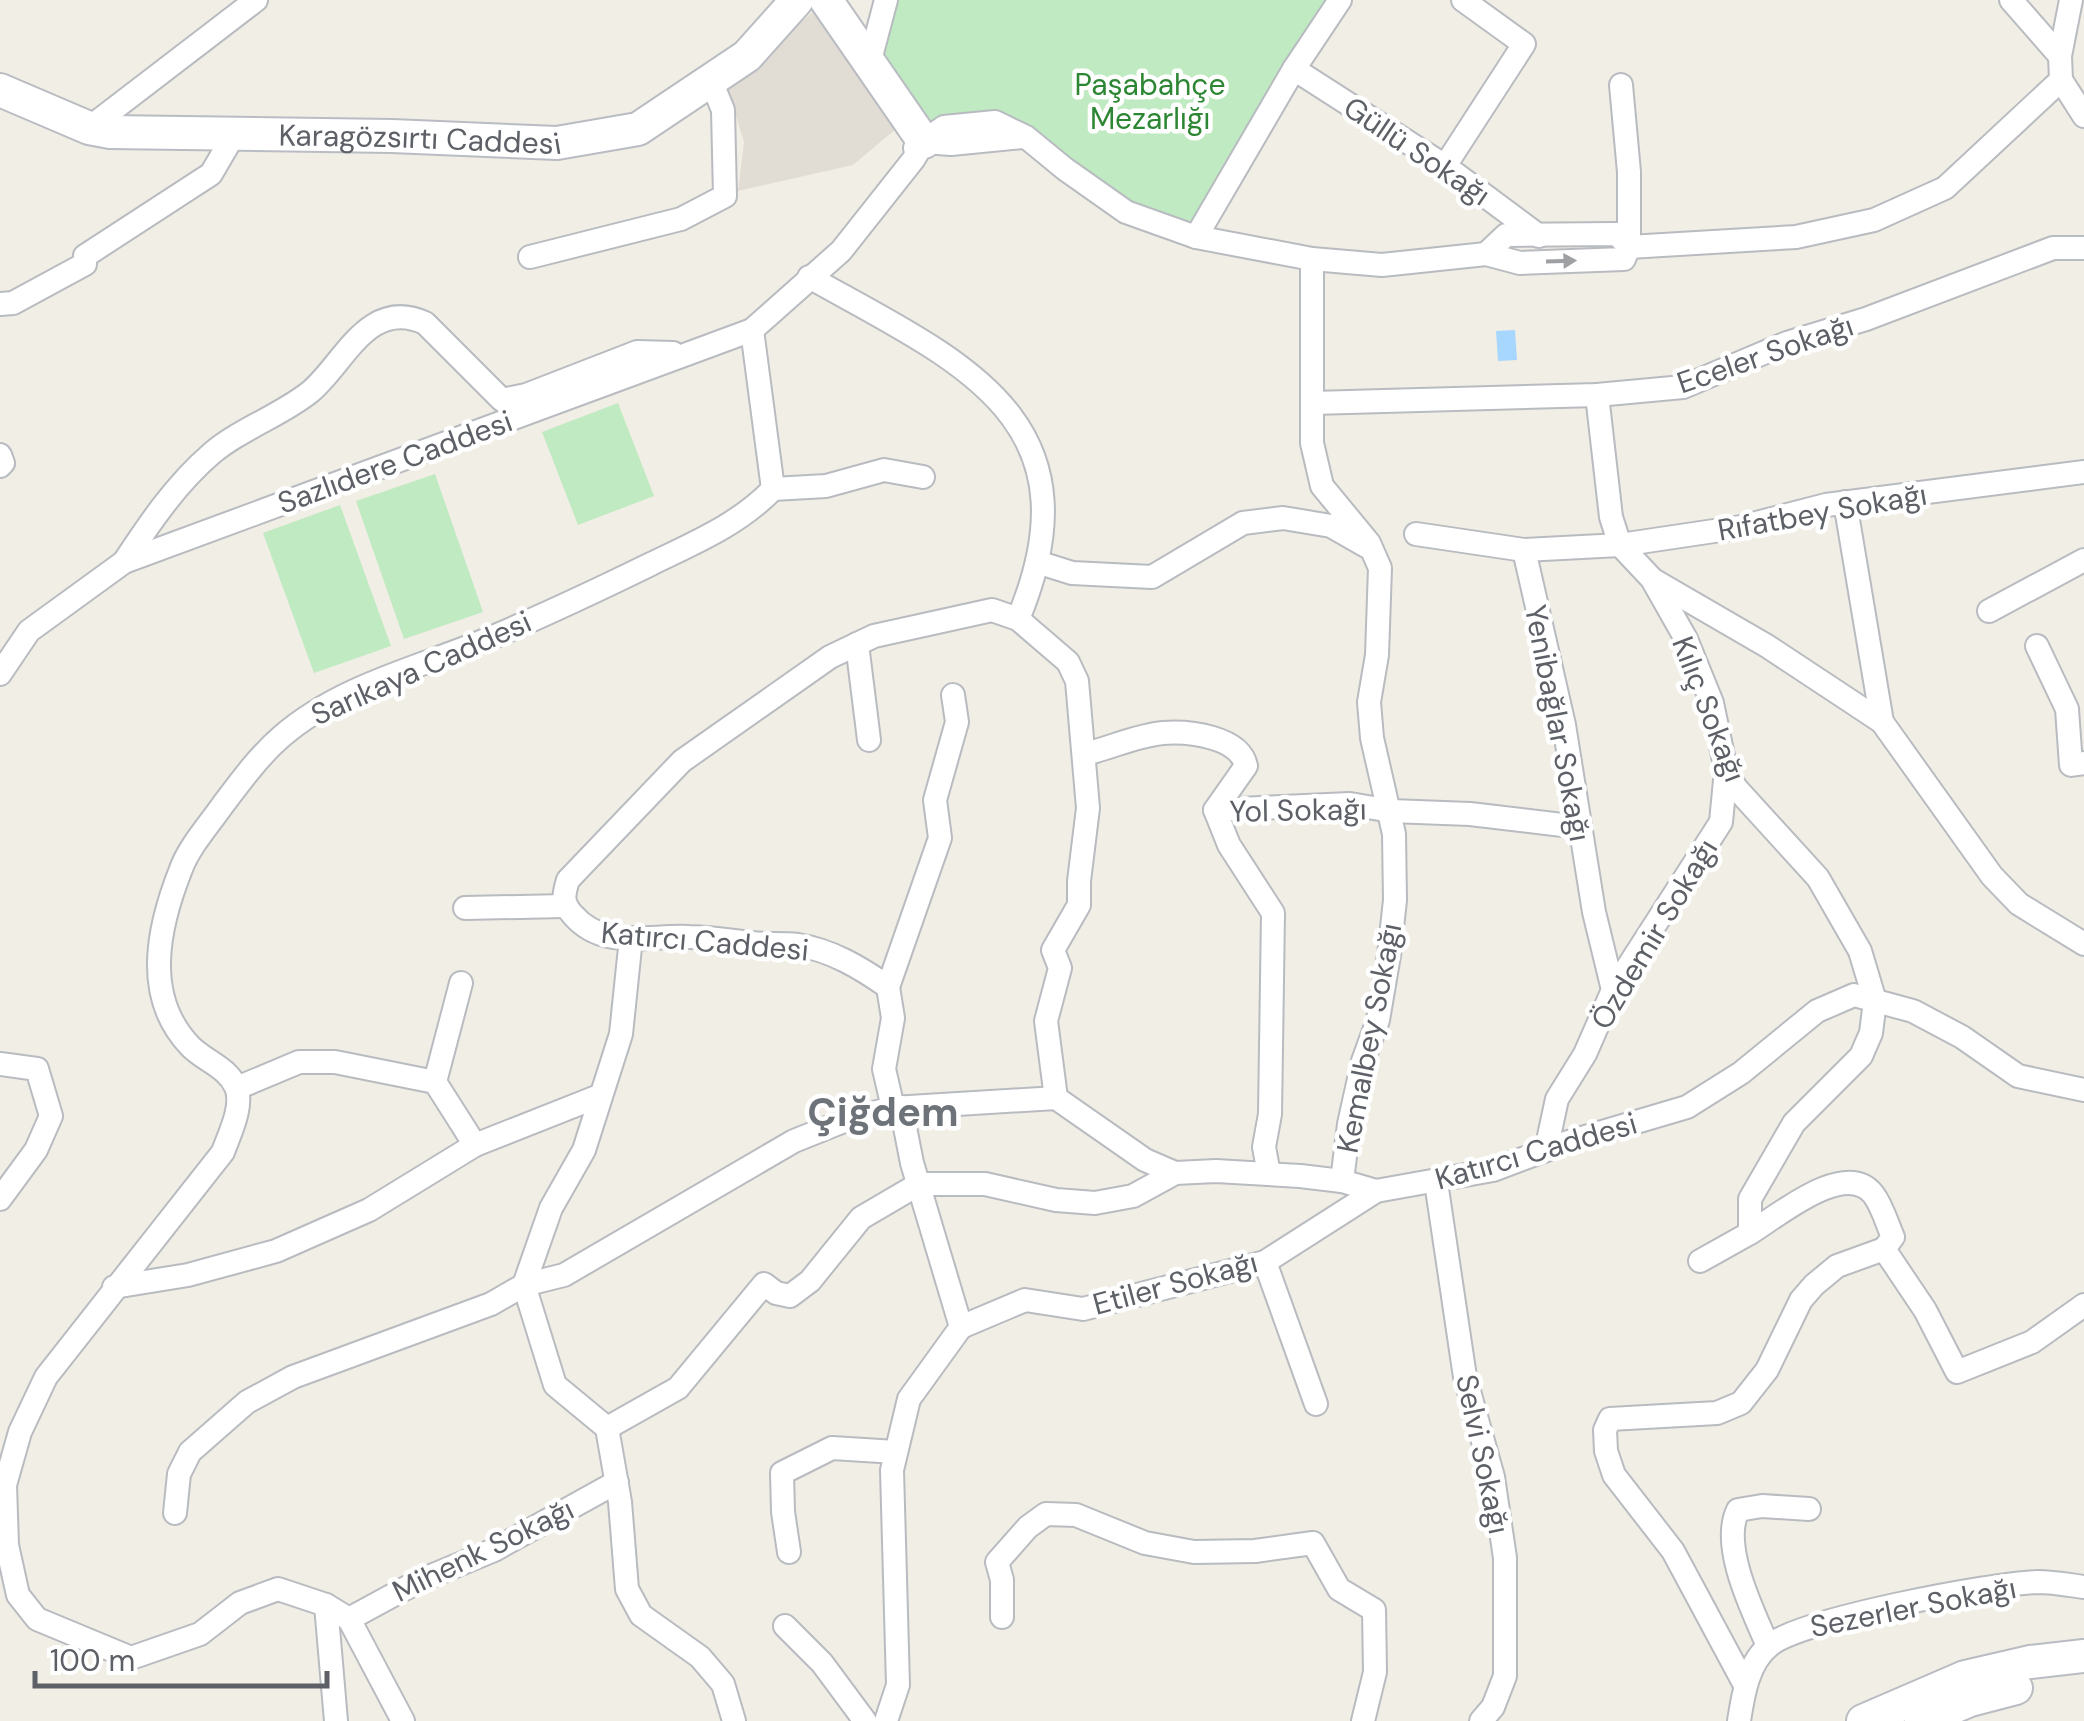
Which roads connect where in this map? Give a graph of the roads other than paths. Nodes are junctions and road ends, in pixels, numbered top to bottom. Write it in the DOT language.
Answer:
graph roads {
  1 [pos="256,0"];
  2 [pos="797,0"];
  3 [pos="826,0"];
  4 [pos="886,0"];
  5 [pos="1340,0"];
  6 [pos="1463,0"];
  7 [pos="2011,0"];
  8 [pos="2071,0"];
  9 [pos="2060,56"];
  10 [pos="868,64"];
  11 [pos="1294,69"];
  12 [pos="2060,80"];
  13 [pos="711,81"];
  14 [pos="1620,84"];
  15 [pos="0,90"];
  16 [pos="2084,116"];
  17 [pos="90,128"];
  18 [pos="236,132"];
  19 [pos="924,142"];
  20 [pos="1445,166"];
  21 [pos="1538,236"];
  22 [pos="1196,238"];
  23 [pos="1630,247"];
  24 [pos="2084,248"];
  25 [pos="1486,254"];
  26 [pos="530,257"];
  27 [pos="1312,259"];
  28 [pos="810,277"];
  29 [pos="0,304"];
  30 [pos="752,330"];
  31 [pos="688,354"];
  32 [pos="1598,395"];
  33 [pos="1314,403"];
  34 [pos="0,455"];
  35 [pos="0,466"];
  36 [pos="2084,472"];
  37 [pos="923,476"];
  38 [pos="773,489"];
  39 [pos="1845,502"];
  40 [pos="1416,534"];
  41 [pos="1620,545"];
  42 [pos="1372,550"];
  43 [pos="1524,550"];
  44 [pos="2084,560"];
  45 [pos="124,562"];
  46 [pos="1037,562"];
  47 [pos="1652,579"];
  48 [pos="1989,610"];
  49 [pos="1018,619"];
  50 [pos="29,631"];
  51 [pos="857,644"];
  52 [pos="2037,646"];
  53 [pos="0,649"];
  54 [pos="0,674"];
  55 [pos="953,696"];
  56 [pos="1882,722"];
  57 [pos="869,740"];
  58 [pos="1085,754"];
  59 [pos="2084,764"];
  60 [pos="1726,770"];
  61 [pos="1215,810"];
  62 [pos="1390,811"];
  63 [pos="1579,827"];
  64 [pos="566,906"];
  65 [pos="465,908"];
  66 [pos="631,938"];
  67 [pos="2084,944"];
  68 [pos="460,983"];
  69 [pos="888,987"];
  70 [pos="1613,990"];
  71 [pos="1875,1001"];
  72 [pos="0,1064"];
  73 [pos="435,1082"];
  74 [pos="236,1088"];
  75 [pos="2084,1090"];
  76 [pos="600,1096"];
  77 [pos="1056,1098"];
  78 [pos="897,1108"];
  79 [pos="475,1145"];
  80 [pos="1546,1150"];
  81 [pos="1175,1172"];
  82 [pos="1269,1174"];
  83 [pos="1342,1180"];
  84 [pos="1436,1182"];
  85 [pos="919,1184"];
  86 [pos="1376,1191"];
  87 [pos="0,1199"];
  88 [pos="1750,1232"];
  89 [pos="1884,1249"];
  90 [pos="1700,1261"];
  91 [pos="1265,1262"];
  92 [pos="524,1285"];
  93 [pos="114,1287"];
  94 [pos="2084,1305"];
  95 [pos="960,1328"];
  96 [pos="1316,1404"];
  97 [pos="608,1428"];
  98 [pos="896,1452"];
  99 [pos="617,1482"];
  100 [pos="1808,1510"];
  101 [pos="175,1513"];
  102 [pos="788,1552"];
  103 [pos="2084,1587"];
  104 [pos="326,1605"];
  105 [pos="1002,1617"];
  106 [pos="349,1620"];
  107 [pos="785,1626"];
  108 [pos="1768,1646"];
  109 [pos="2084,1656"];
  110 [pos="2084,1676"];
  111 [pos="1744,1684"];
  112 [pos="336,1721"];
  113 [pos="403,1721"];
  114 [pos="734,1721"];
  115 [pos="865,1721"];
  116 [pos="886,1721"];
  117 [pos="1363,1721"];
  118 [pos="1481,1721"];
  119 [pos="1740,1721"];
  120 [pos="1864,1721"];
  121 [pos="1922,1721"];
  1 -- 17 [label="street"];
  2 -- 13 [label="street, Karagözsırtı Caddesi"];
  3 -- 10 [label="street"];
  4 -- 10 [label="street"];
  5 -- 11 [label="street"];
  6 -- 20 [label="street"];
  7 -- 9 [label="street"];
  8 -- 9 [label="street"];
  9 -- 12 [label="street"];
  10 -- 19 [label="street"];
  11 -- 20 [label="street, Güllü Sokağı"];
  11 -- 22 [label="street"];
  12 -- 16 [label="street"];
  12 -- 23 [label="street"];
  13 -- 18 [label="street, Karagözsırtı Caddesi"];
  13 -- 26 [label="street"];
  14 -- 23 [label="street"];
  15 -- 17 [label="street, Karagözsırtı Caddesi"];
  17 -- 18 [label="street, Karagözsırtı Caddesi"];
  18 -- 29 [label="street"];
  19 -- 22 [label="street"];
  19 -- 28 [label="street, Sazlıdere Caddesi"];
  20 -- 21 [label="street, Güllü Sokağı"];
  21 -- 23 [label="street"];
  21 -- 25 [label="street"];
  22 -- 27 [label="street"];
  25 -- 23 [label="street, one-way"];
  24 -- 32 [label="street, Eceler Sokağı"];
  25 -- 27 [label="street"];
  27 -- 33 [label="street, Kemalbey Sokağı"];
  28 -- 30 [label="street, Sazlıdere Caddesi"];
  28 -- 46 [label="street"];
  30 -- 31 [label="street, Sazlıdere Caddesi"];
  30 -- 38 [label="street"];
  31 -- 45 [label="street, Sazlıdere Caddesi"];
  31 -- 45 [label="street"];
  32 -- 33 [label="street, Eceler Sokağı"];
  32 -- 41 [label="street"];
  33 -- 42 [label="street, Kemalbey Sokağı"];
  34 -- 35 [label="street"];
  36 -- 39 [label="street, Rıfatbey Sokağı"];
  37 -- 38 [label="street"];
  38 -- 74 [label="street, Sarıkaya Caddesi"];
  39 -- 41 [label="street, Rıfatbey Sokağı"];
  39 -- 56 [label="street"];
  40 -- 43 [label="street"];
  41 -- 43 [label="street"];
  41 -- 47 [label="street, Kılıç Sokağı"];
  42 -- 46 [label="street"];
  42 -- 62 [label="street, Kemalbey Sokağı"];
  43 -- 63 [label="street, Yenibağlar Sokağı"];
  44 -- 48 [label="street"];
  45 -- 50 [label="street, Sazlıdere Caddesi"];
  46 -- 49 [label="street"];
  47 -- 56 [label="street"];
  47 -- 60 [label="street, Kılıç Sokağı"];
  49 -- 51 [label="street, Katırcı Caddesi"];
  49 -- 58 [label="street"];
  50 -- 53 [label="street"];
  50 -- 54 [label="street, Sazlıdere Caddesi"];
  51 -- 57 [label="street"];
  51 -- 64 [label="street, Katırcı Caddesi"];
  52 -- 59 [label="street"];
  55 -- 69 [label="street"];
  56 -- 67 [label="street"];
  58 -- 61 [label="street"];
  58 -- 77 [label="street"];
  60 -- 70 [label="street, Özdemir Sokağı"];
  60 -- 71 [label="street, Kılıç Sokağı"];
  61 -- 62 [label="street, Yol Sokağı"];
  61 -- 82 [label="street, Yol Sokağı"];
  62 -- 63 [label="street, Yol Sokağı"];
  62 -- 83 [label="street, Kemalbey Sokağı"];
  63 -- 70 [label="street, Yenibağlar Sokağı"];
  64 -- 65 [label="street"];
  64 -- 66 [label="street, Katırcı Caddesi"];
  66 -- 69 [label="street, Katırcı Caddesi"];
  66 -- 76 [label="street"];
  68 -- 73 [label="street"];
  69 -- 78 [label="street"];
  70 -- 80 [label="street, Özdemir Sokağı"];
  71 -- 75 [label="street, Katırcı Caddesi"];
  71 -- 80 [label="street, Katırcı Caddesi"];
  71 -- 88 [label="street"];
  72 -- 87 [label="street"];
  73 -- 74 [label="street"];
  73 -- 79 [label="street"];
  74 -- 93 [label="street"];
  76 -- 79 [label="street"];
  76 -- 92 [label="street"];
  77 -- 78 [label="street"];
  77 -- 81 [label="street, Katırcı Caddesi"];
  78 -- 85 [label="street"];
  78 -- 92 [label="street"];
  79 -- 93 [label="street"];
  80 -- 84 [label="street, Katırcı Caddesi"];
  81 -- 82 [label="street, Katırcı Caddesi"];
  81 -- 85 [label="street"];
  82 -- 83 [label="street, Katırcı Caddesi"];
  83 -- 86 [label="street, Katırcı Caddesi"];
  84 -- 86 [label="street, Katırcı Caddesi"];
  84 -- 118 [label="street, Selvi Sokağı"];
  85 -- 95 [label="street"];
  85 -- 97 [label="street"];
  86 -- 91 [label="street, Etiler Sokağı"];
  88 -- 89 [label="street"];
  88 -- 90 [label="street"];
  89 -- 94 [label="street"];
  89 -- 111 [label="street"];
  91 -- 95 [label="street, Etiler Sokağı"];
  91 -- 96 [label="street"];
  92 -- 97 [label="street"];
  92 -- 101 [label="street"];
  93 -- 104 [label="street"];
  95 -- 98 [label="street"];
  97 -- 99 [label="street"];
  98 -- 102 [label="street"];
  98 -- 116 [label="street"];
  99 -- 106 [label="street, Mihenk Sokağı"];
  99 -- 114 [label="street"];
  100 -- 108 [label="street"];
  103 -- 108 [label="street, Sezerler Sokağı"];
  104 -- 106 [label="street"];
  104 -- 112 [label="street"];
  105 -- 117 [label="street"];
  106 -- 113 [label="street"];
  107 -- 115 [label="street"];
  108 -- 111 [label="street"];
  109 -- 120 [label="street"];
  110 -- 121 [label="street"];
  111 -- 119 [label="street"];
}
